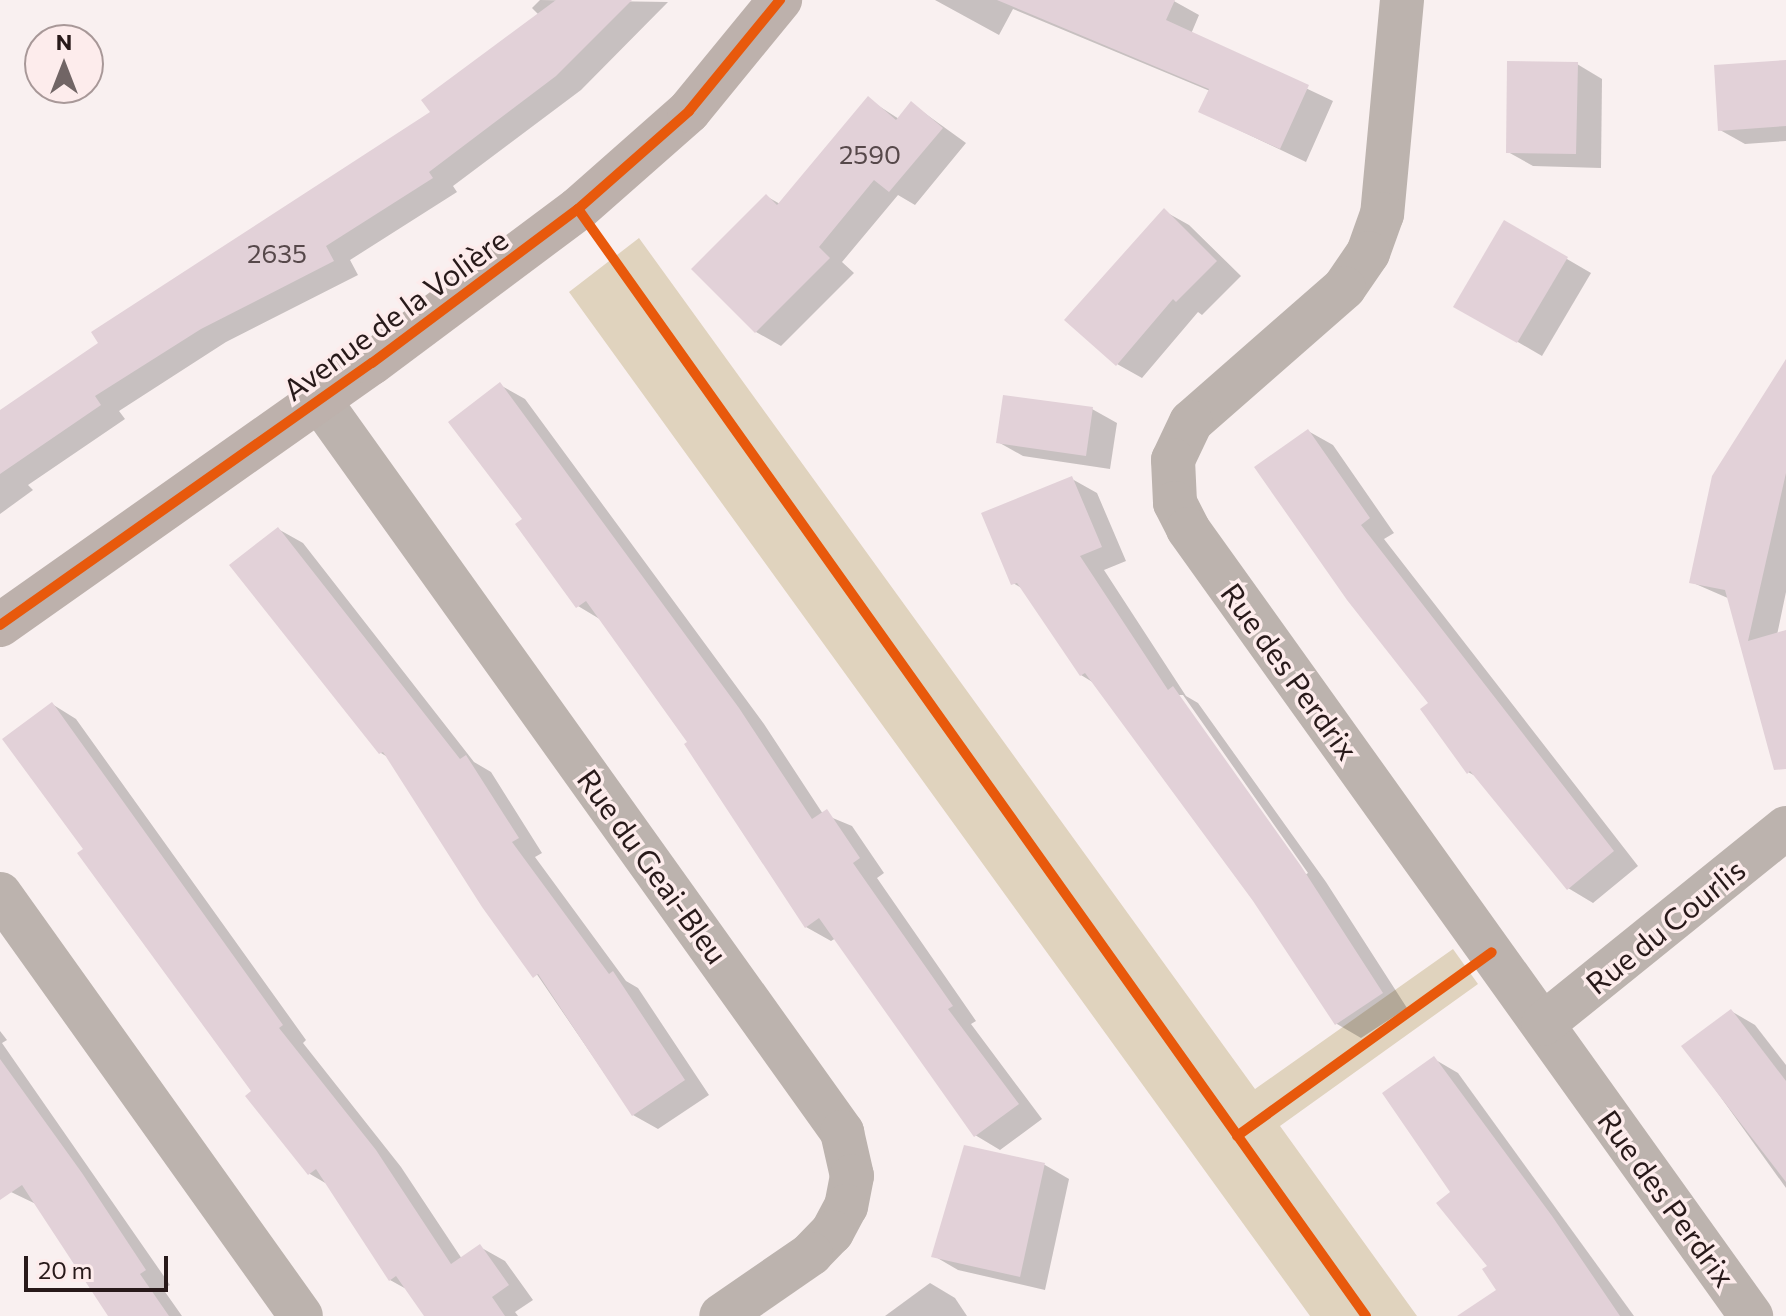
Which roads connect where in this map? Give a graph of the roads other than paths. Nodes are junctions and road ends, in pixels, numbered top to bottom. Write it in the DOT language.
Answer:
graph roads {
  1 [pos="780,0"];
  2 [pos="1402,0"];
  3 [pos="319,400"];
  4 [pos="0,625"];
  5 [pos="1786,828"];
  6 [pos="0,894"];
  7 [pos="1543,1024"];
  8 [pos="301,1316"];
  9 [pos="721,1316"];
  10 [pos="1751,1316"];
  1 -- 3 [label="street, Avenue de la Volière"];
  2 -- 7 [label="street, Rue des Perdrix"];
  3 -- 4 [label="street, Avenue de la Volière"];
  3 -- 9 [label="street, Rue du Geai-Bleu"];
  5 -- 7 [label="street, Rue du Courlis"];
  6 -- 8 [label="street"];
  7 -- 10 [label="street, Rue des Perdrix"];
}
